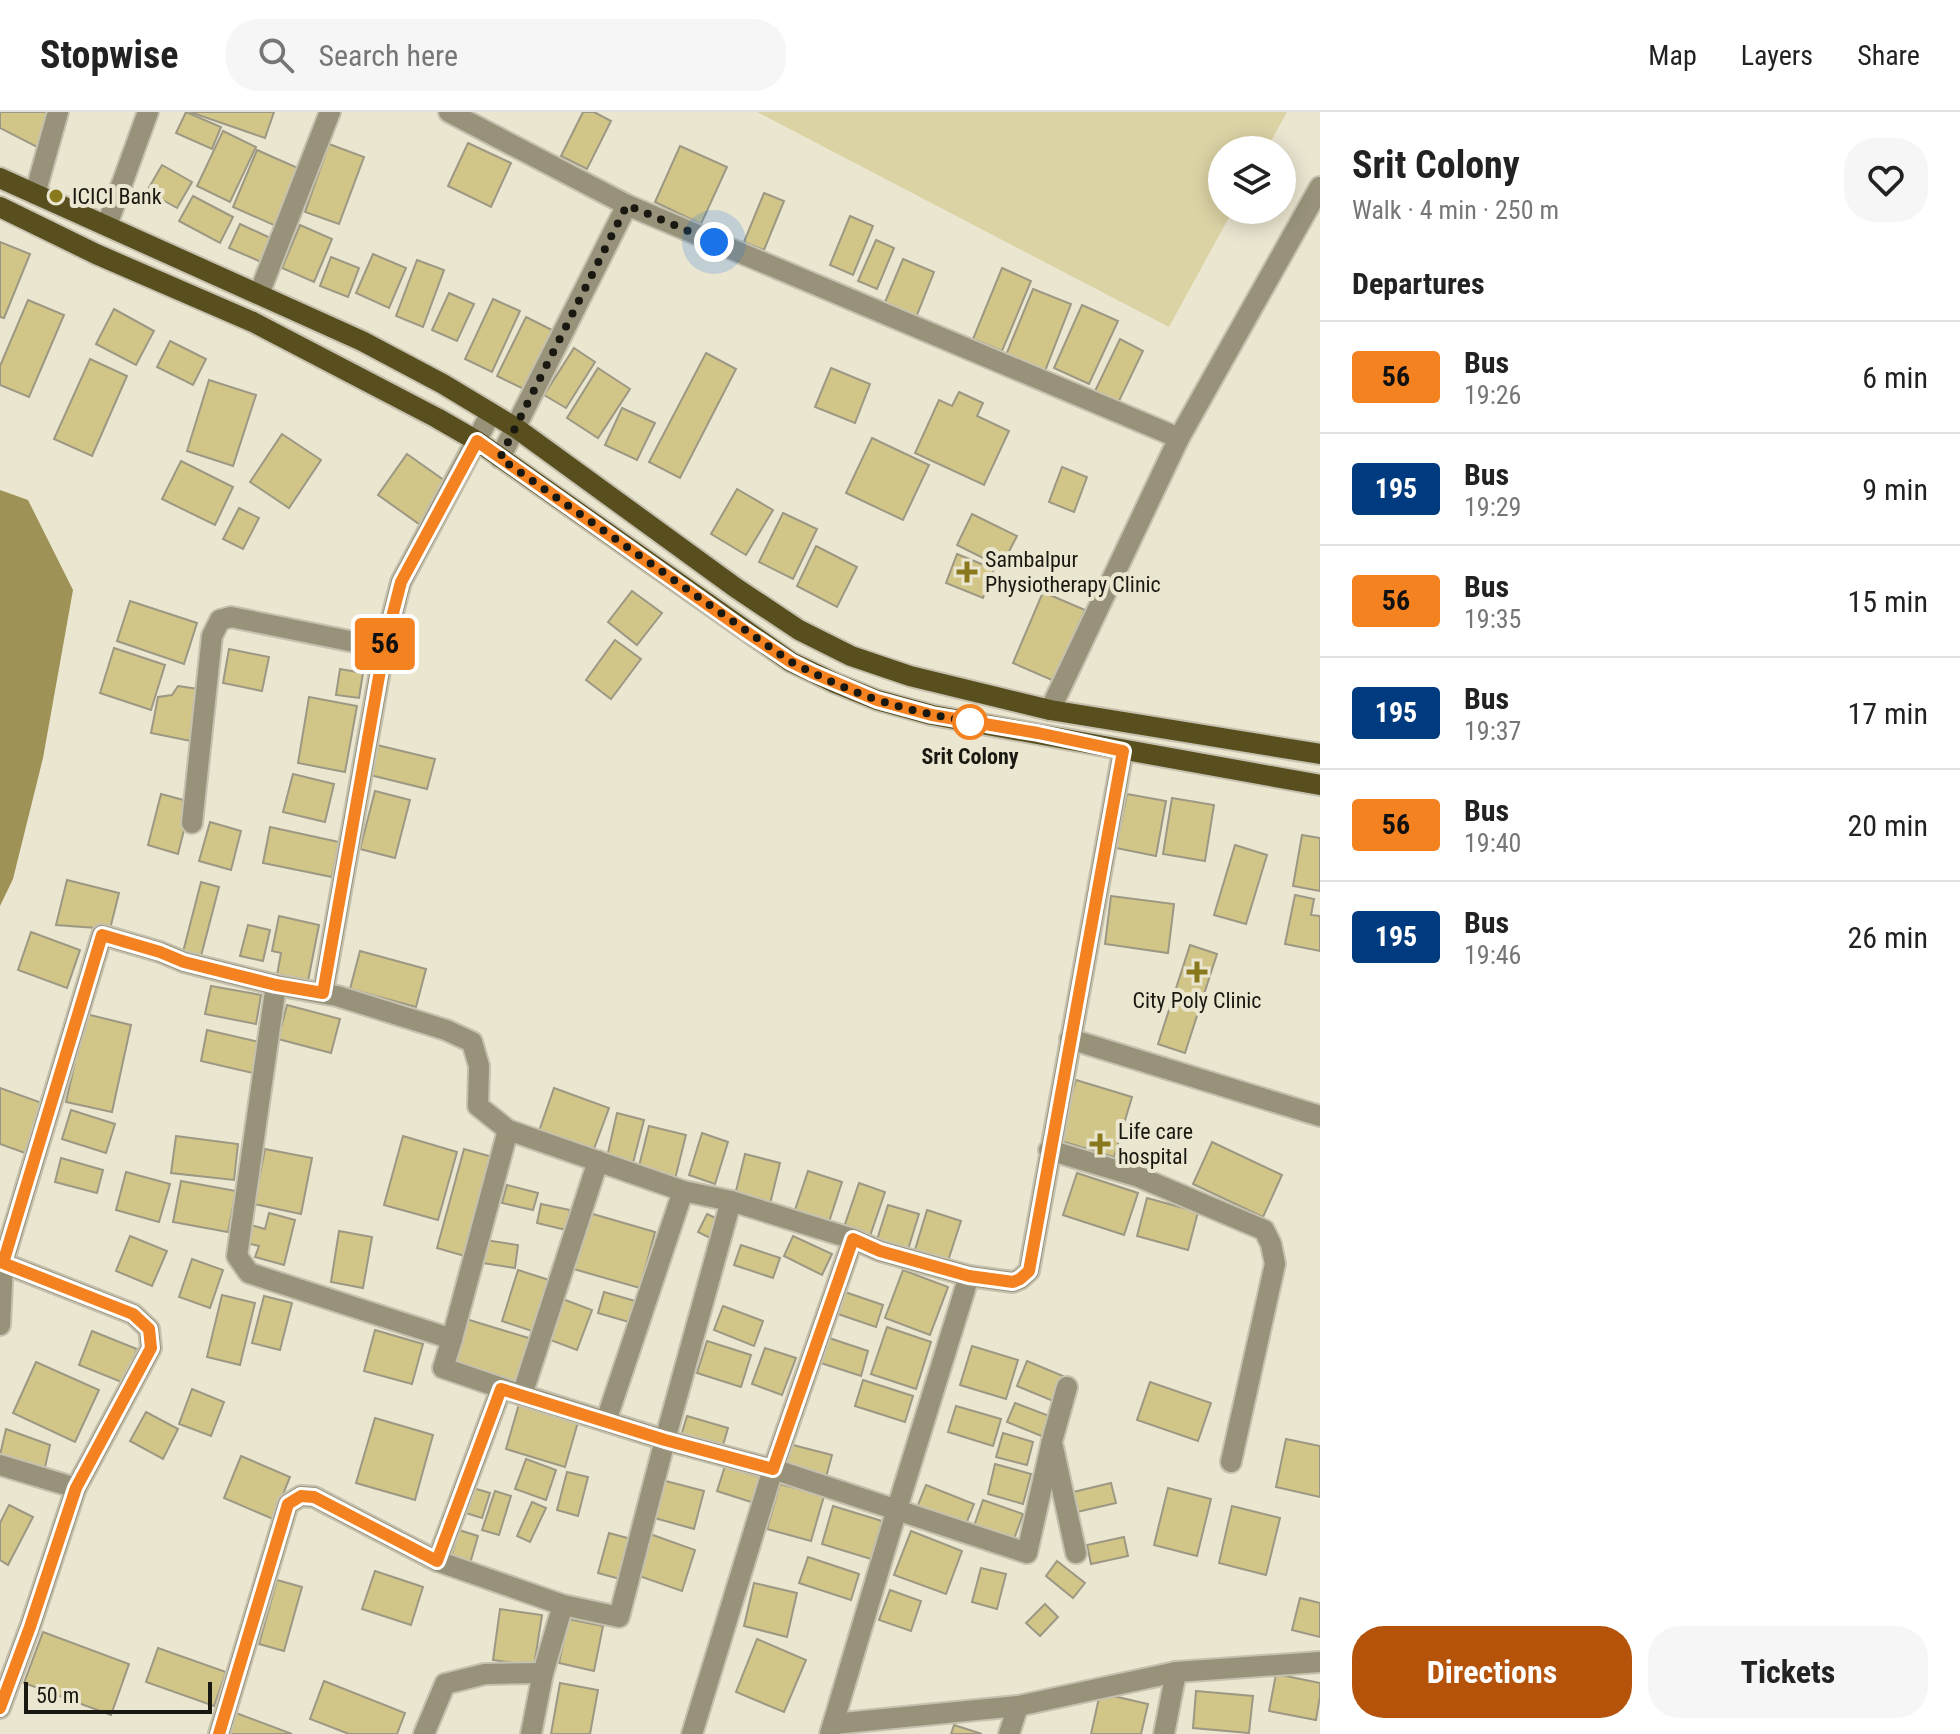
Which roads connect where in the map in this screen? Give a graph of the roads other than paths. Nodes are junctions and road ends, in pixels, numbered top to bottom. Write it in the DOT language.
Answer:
graph roads {
  1 [pos="58,112"];
  2 [pos="148,112"];
  3 [pos="330,112"];
  4 [pos="449,112"];
  5 [pos="0,178"];
  6 [pos="1320,187"];
  7 [pos="35,194"];
  8 [pos="627,205"];
  9 [pos="0,207"];
  10 [pos="107,225"];
  11 [pos="259,294"];
  12 [pos="491,413"];
  13 [pos="516,428"];
  14 [pos="1179,438"];
  15 [pos="477,441"];
  16 [pos="500,458"];
  17 [pos="384,648"];
  18 [pos="1050,710"];
  19 [pos="1123,751"];
  20 [pos="1320,754"];
  21 [pos="1320,785"];
  22 [pos="192,823"];
  23 [pos="276,985"];
  24 [pos="323,993"];
  25 [pos="1070,1039"];
  26 [pos="1320,1116"];
  27 [pos="508,1130"];
  28 [pos="1049,1150"];
  29 [pos="598,1161"];
  30 [pos="683,1191"];
  31 [pos="731,1201"];
  32 [pos="853,1239"];
  33 [pos="3,1263"];
  34 [pos="969,1276"];
  35 [pos="0,1325"];
  36 [pos="452,1339"];
  37 [pos="1067,1387"];
  38 [pos="501,1389"];
  39 [pos="522,1395"];
  40 [pos="606,1421"];
  41 [pos="665,1440"];
  42 [pos="1052,1441"];
  43 [pos="1231,1462"];
  44 [pos="0,1465"];
  45 [pos="773,1469"];
  46 [pos="76,1488"];
  47 [pos="897,1509"];
  48 [pos="1076,1553"];
  49 [pos="437,1561"];
  50 [pos="563,1605"];
  51 [pos="1320,1662"];
  52 [pos="1176,1672"];
  53 [pos="543,1673"];
  54 [pos="1018,1706"];
  55 [pos="0,1708"];
  56 [pos="831,1729"];
  57 [pos="219,1734"];
  58 [pos="424,1734"];
  59 [pos="531,1734"];
  60 [pos="692,1734"];
  61 [pos="1009,1734"];
  62 [pos="1164,1734"];
  1 -- 7 [label="street"];
  2 -- 10 [label="street"];
  3 -- 11 [label="street"];
  4 -- 8 [label="street"];
  5 -- 7 [label="main road"];
  6 -- 14 [label="street"];
  7 -- 10 [label="main road"];
  8 -- 13 [label="street"];
  8 -- 14 [label="street"];
  9 -- 15 [label="main road"];
  10 -- 11 [label="main road"];
  11 -- 12 [label="main road"];
  12 -- 13 [label="main road"];
  12 -- 15 [label="street"];
  13 -- 16 [label="street"];
  13 -- 18 [label="main road"];
  14 -- 18 [label="street"];
  15 -- 16 [label="main road"];
  15 -- 17 [label="street"];
  16 -- 19 [label="main road"];
  17 -- 22 [label="street"];
  17 -- 24 [label="street"];
  18 -- 20 [label="main road"];
  19 -- 21 [label="main road"];
  19 -- 25 [label="street"];
  23 -- 24 [label="street"];
  23 -- 33 [label="street"];
  23 -- 36 [label="street"];
  24 -- 27 [label="street"];
  25 -- 26 [label="street"];
  25 -- 28 [label="street"];
  27 -- 29 [label="street"];
  27 -- 36 [label="street"];
  28 -- 34 [label="street"];
  28 -- 43 [label="street"];
  29 -- 30 [label="street"];
  29 -- 39 [label="street"];
  30 -- 31 [label="street"];
  30 -- 40 [label="street"];
  31 -- 32 [label="street"];
  31 -- 41 [label="street"];
  32 -- 34 [label="street"];
  32 -- 45 [label="street"];
  33 -- 35 [label="street"];
  33 -- 46 [label="street"];
  34 -- 47 [label="street"];
  36 -- 38 [label="street"];
  37 -- 42 [label="street"];
  38 -- 39 [label="street"];
  38 -- 49 [label="street"];
  39 -- 40 [label="street"];
  40 -- 41 [label="street"];
  41 -- 45 [label="street"];
  41 -- 50 [label="street"];
  42 -- 47 [label="street"];
  42 -- 48 [label="street"];
  44 -- 46 [label="street"];
  45 -- 47 [label="street"];
  45 -- 60 [label="street"];
  46 -- 55 [label="street"];
  47 -- 56 [label="street"];
  49 -- 50 [label="street"];
  49 -- 57 [label="street"];
  50 -- 53 [label="street"];
  51 -- 52 [label="street"];
  52 -- 54 [label="street"];
  52 -- 62 [label="street"];
  53 -- 58 [label="street"];
  53 -- 59 [label="street"];
  54 -- 56 [label="street"];
  54 -- 61 [label="street"];
}
